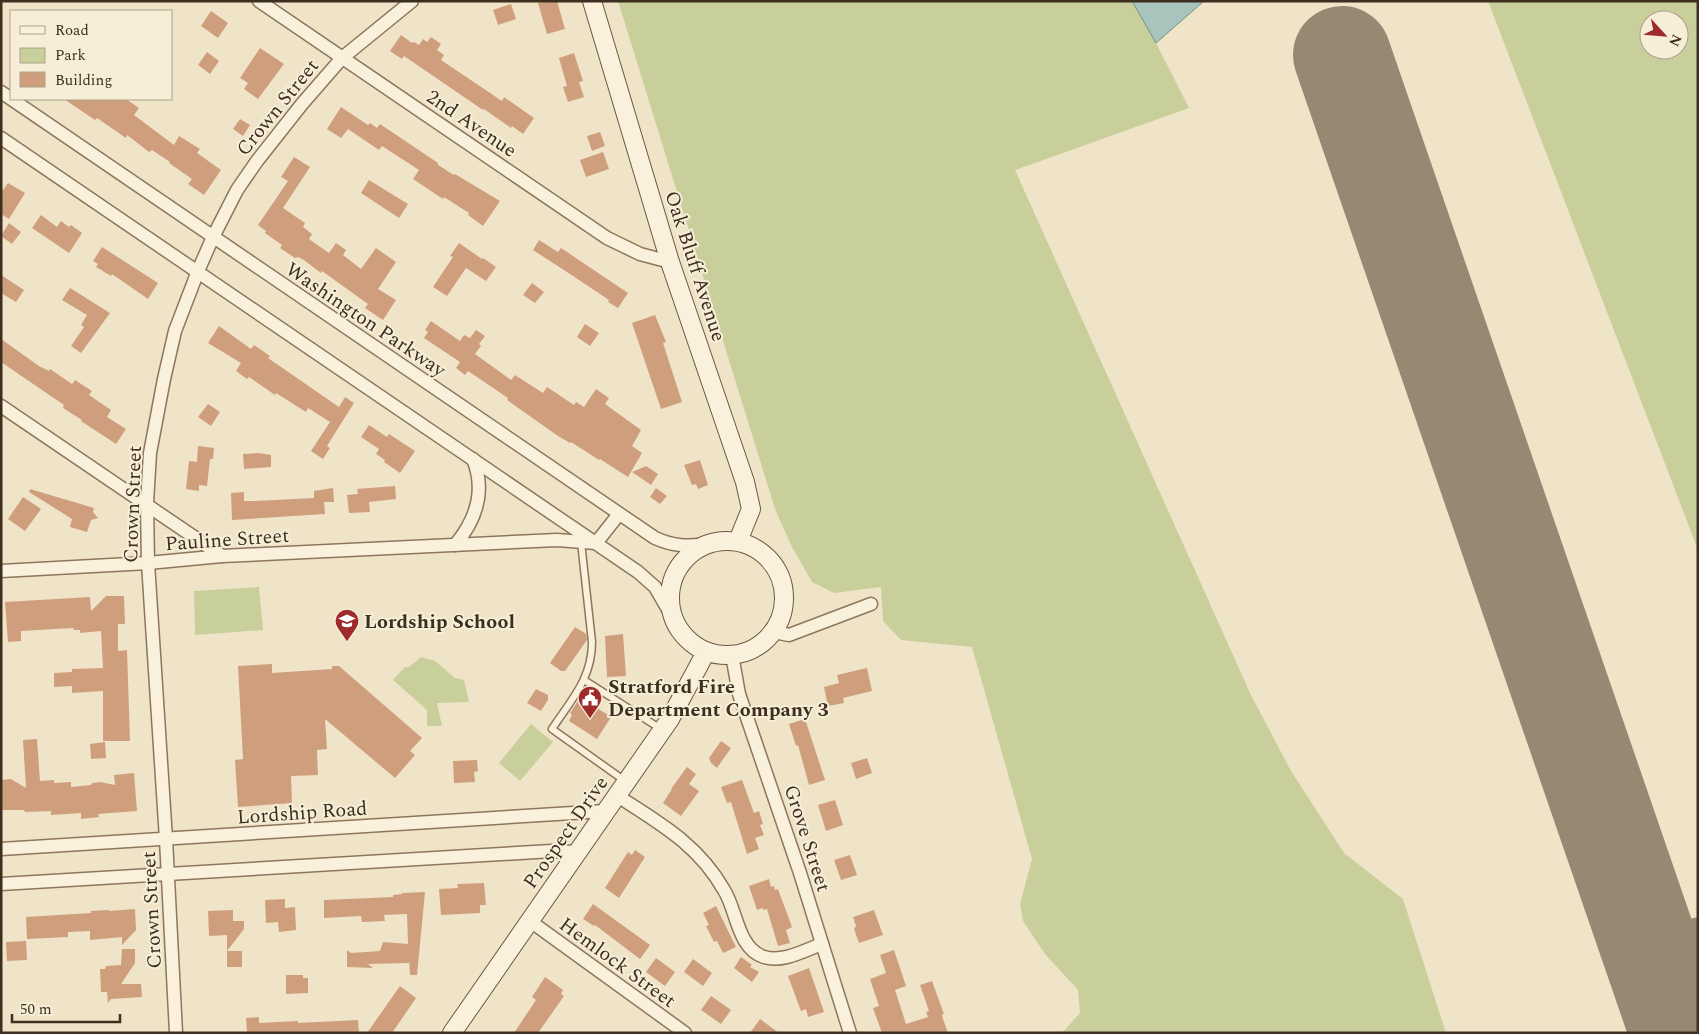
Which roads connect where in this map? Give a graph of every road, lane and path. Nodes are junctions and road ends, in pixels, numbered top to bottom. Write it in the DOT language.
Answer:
graph roads {
  1 [pos="259,1"];
  2 [pos="412,1"];
  3 [pos="592,1"];
  4 [pos="342,58"];
  5 [pos="13,100"];
  6 [pos="1,138"];
  7 [pos="212,237"];
  8 [pos="670,262"];
  9 [pos="198,271"];
  10 [pos="1,406"];
  11 [pos="473,459"];
  12 [pos="146,504"];
  13 [pos="619,514"];
  14 [pos="581,537"];
  15 [pos="738,541"];
  16 [pos="596,542"];
  17 [pos="707,544"];
  18 [pos="455,545"];
  19 [pos="222,556"];
  20 [pos="148,563"];
  21 [pos="1,571"];
  22 [pos="871,604"];
  23 [pos="673,618"];
  24 [pos="774,632"];
  25 [pos="706,652"];
  26 [pos="732,655"];
  27 [pos="584,680"];
  28 [pos="662,729"];
  29 [pos="621,788"];
  30 [pos="605,812"];
  31 [pos="166,839"];
  32 [pos="1,849"];
  33 [pos="576,852"];
  34 [pos="168,875"];
  35 [pos="1,884"];
  36 [pos="530,921"];
  37 [pos="822,944"];
  38 [pos="176,1033"];
  39 [pos="452,1033"];
  40 [pos="685,1033"];
  41 [pos="850,1033"];
  1 -- 4 [label="street, 2nd Avenue"];
  2 -- 4 [label="street, Crown Street"];
  3 -- 8 [label="main road, Oak Bluff Avenue"];
  4 -- 7 [label="street, Crown Street"];
  4 -- 8 [label="street, 2nd Avenue"];
  5 -- 7 [label="street, Washington Parkway"];
  6 -- 9 [label="street"];
  7 -- 9 [label="street, Crown Street"];
  7 -- 13 [label="street, Washington Parkway"];
  8 -- 15 [label="main road, Oak Bluff Avenue"];
  9 -- 11 [label="street"];
  9 -- 12 [label="street, Crown Street"];
  10 -- 12 [label="street"];
  11 -- 14 [label="street"];
  11 -- 18 [label="street"];
  12 -- 19 [label="street"];
  12 -- 20 [label="street, Crown Street"];
  13 -- 16 [label="street"];
  13 -- 17 [label="street, Washington Parkway"];
  14 -- 16 [label="street, Pauline Street"];
  14 -- 18 [label="street, Pauline Street"];
  14 -- 27 [label="lane"];
  15 -- 17 [label="main road"];
  15 -- 24 [label="main road"];
  16 -- 23 [label="street"];
  17 -- 23 [label="main road"];
  18 -- 19 [label="street, Pauline Street"];
  19 -- 20 [label="street, Pauline Street"];
  20 -- 21 [label="street, Pauline Street"];
  20 -- 31 [label="street, Crown Street"];
  22 -- 24 [label="street"];
  23 -- 25 [label="main road"];
  24 -- 26 [label="main road"];
  25 -- 26 [label="main road"];
  25 -- 28 [label="main road, Prospect Drive"];
  26 -- 37 [label="street, Grove Street"];
  27 -- 28 [label="lane"];
  27 -- 29 [label="lane"];
  28 -- 29 [label="main road, Prospect Drive"];
  29 -- 30 [label="main road, Prospect Drive"];
  29 -- 37 [label="street"];
  30 -- 31 [label="street, Lordship Road"];
  30 -- 33 [label="main road, Prospect Drive"];
  31 -- 32 [label="street, Lordship Road"];
  31 -- 34 [label="street, Crown Street"];
  33 -- 34 [label="street"];
  33 -- 36 [label="main road, Prospect Drive"];
  34 -- 35 [label="street"];
  34 -- 38 [label="street, Crown Street"];
  36 -- 39 [label="main road, Prospect Drive"];
  36 -- 40 [label="street, Hemlock Street"];
  37 -- 41 [label="street, Grove Street"];
}
